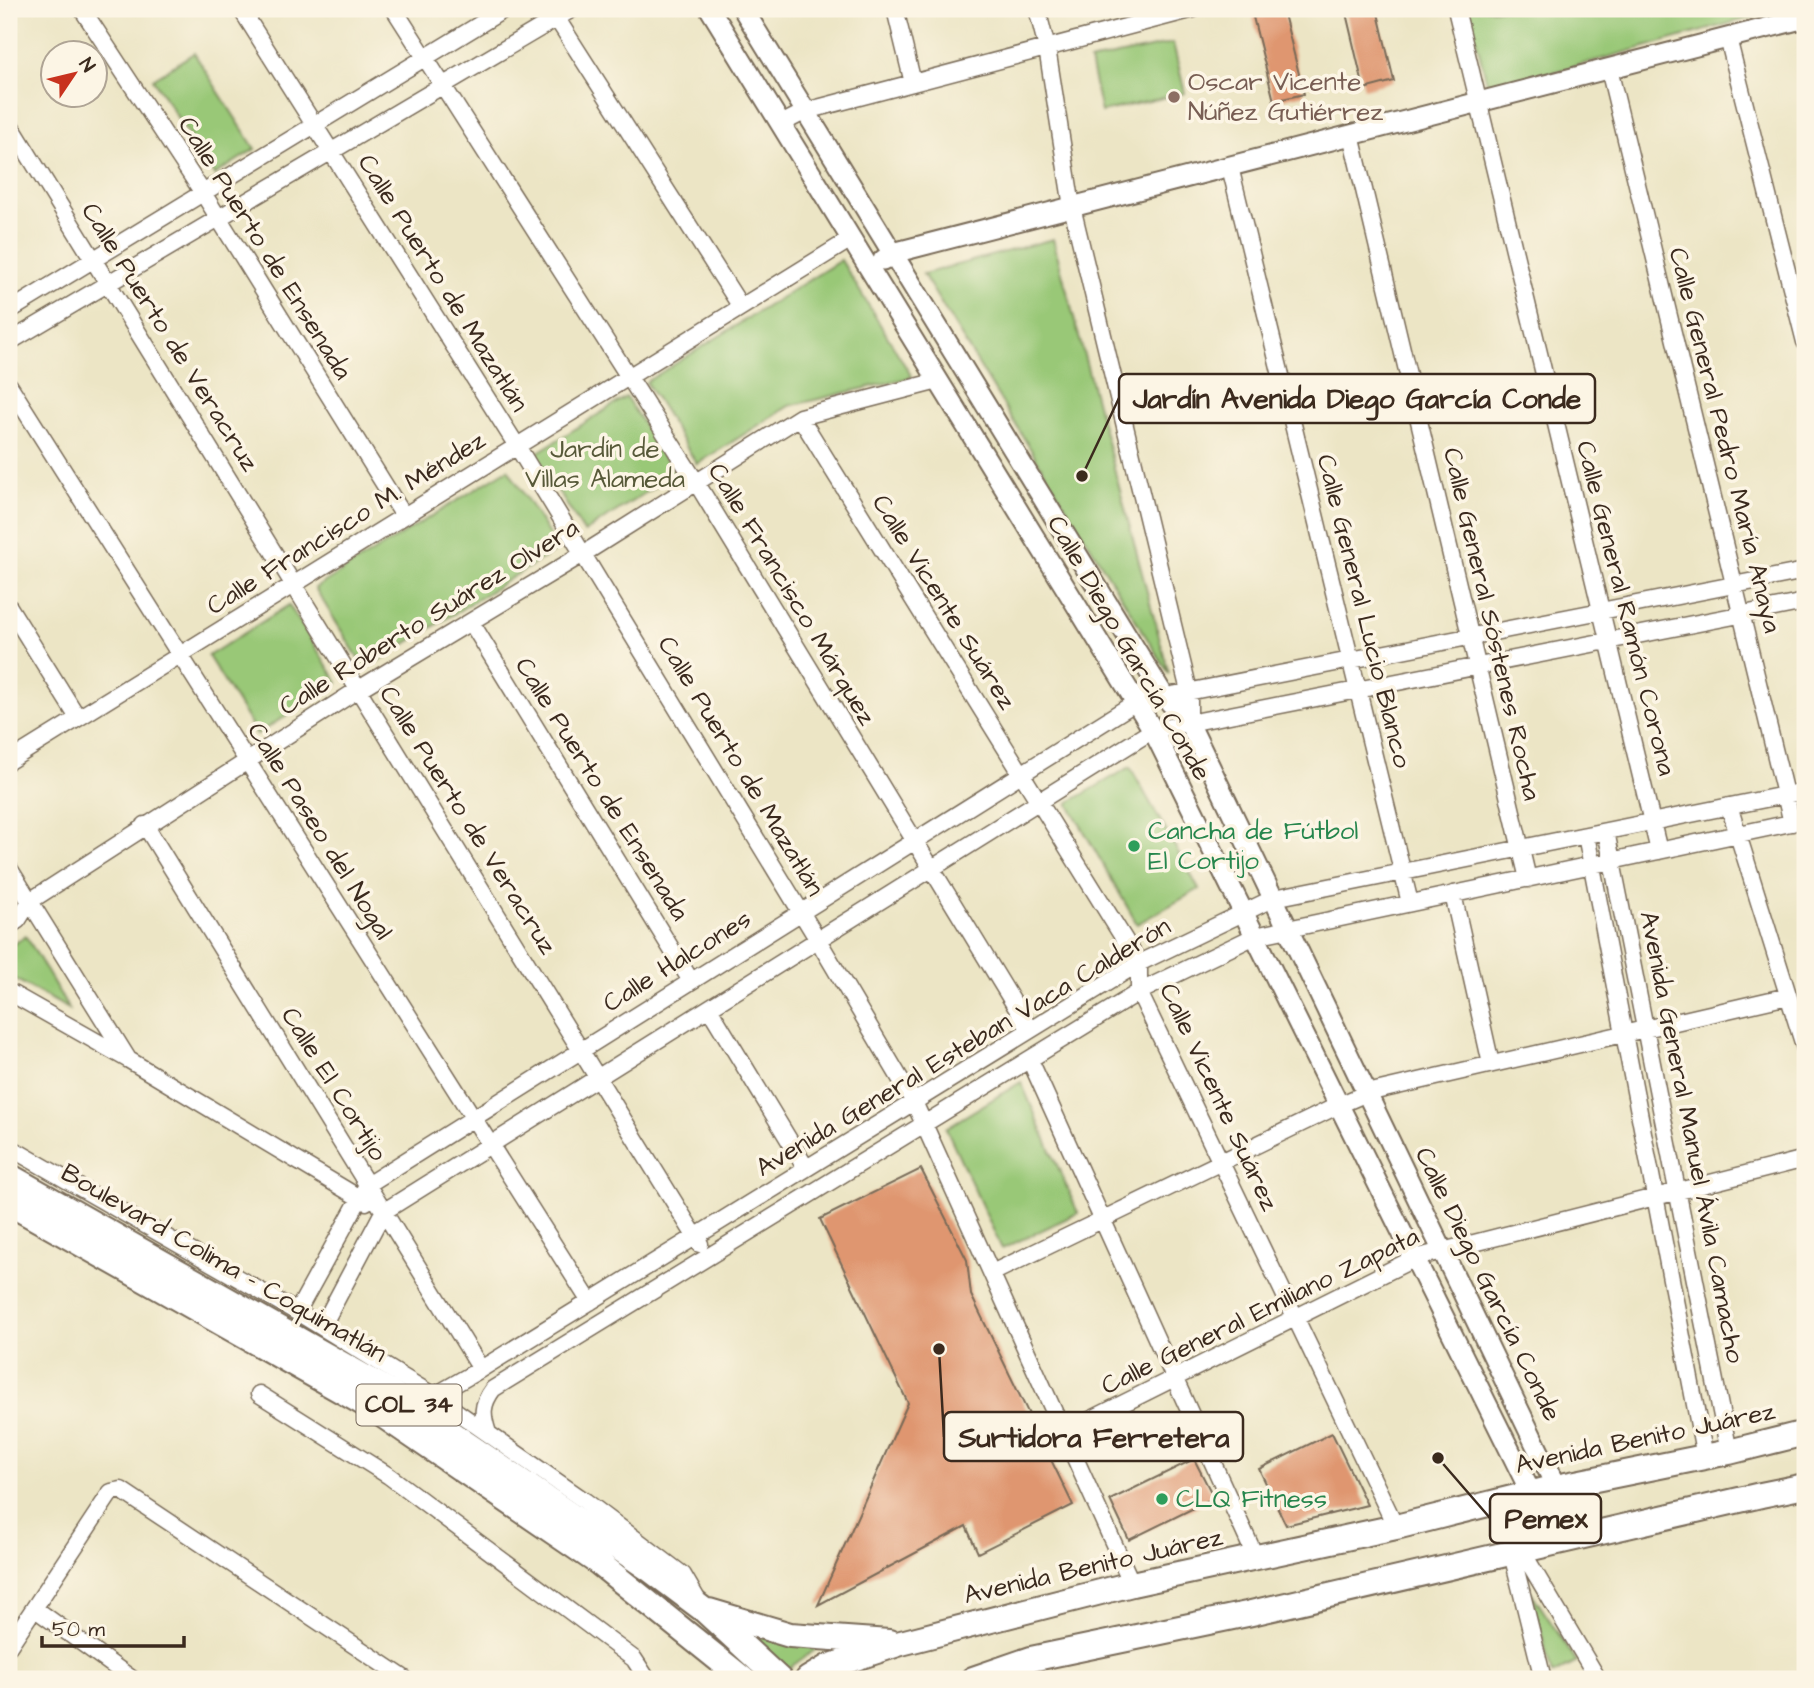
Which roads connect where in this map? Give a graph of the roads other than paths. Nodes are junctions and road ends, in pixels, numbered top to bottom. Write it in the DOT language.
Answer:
graph roads {
  1 [pos="82,9"];
  2 [pos="241,9"];
  3 [pos="394,9"];
  4 [pos="505,9"];
  5 [pos="572,9"];
  6 [pos="710,9"];
  7 [pos="743,9"];
  8 [pos="895,9"];
  9 [pos="1037,9"];
  10 [pos="1456,9"];
  11 [pos="1188,10"];
  12 [pos="553,13"];
  13 [pos="1805,18"];
  14 [pos="1728,38"];
  15 [pos="1047,48"];
  16 [pos="425,58"];
  17 [pos="1609,69"];
  18 [pos="913,83"];
  19 [pos="442,85"];
  20 [pos="1478,103"];
  21 [pos="806,111"];
  22 [pos="9,123"];
  23 [pos="781,124"];
  24 [pos="315,125"];
  25 [pos="1351,135"];
  26 [pos="330,151"];
  27 [pos="1230,167"];
  28 [pos="203,192"];
  29 [pos="1072,207"];
  30 [pos="218,218"];
  31 [pos="851,239"];
  32 [pos="892,253"];
  33 [pos="94,259"];
  34 [pos="870,269"];
  35 [pos="108,283"];
  36 [pos="741,307"];
  37 [pos="9,311"];
  38 [pos="9,342"];
  39 [pos="1805,342"];
  40 [pos="630,376"];
  41 [pos="938,381"];
  42 [pos="9,386"];
  43 [pos="800,417"];
  44 [pos="517,446"];
  45 [pos="696,482"];
  46 [pos="404,516"];
  47 [pos="583,554"];
  48 [pos="1805,571"];
  49 [pos="294,584"];
  50 [pos="1735,585"];
  51 [pos="1805,602"];
  52 [pos="9,607"];
  53 [pos="1602,611"];
  54 [pos="1742,614"];
  55 [pos="471,622"];
  56 [pos="1470,636"];
  57 [pos="1609,640"];
  58 [pos="180,655"];
  59 [pos="1350,660"];
  60 [pos="1477,666"];
  61 [pos="359,689"];
  62 [pos="1358,690"];
  63 [pos="1189,691"];
  64 [pos="1164,696"];
  65 [pos="1136,702"];
  66 [pos="78,718"];
  67 [pos="1189,723"];
  68 [pos="1153,730"];
  69 [pos="9,761"];
  70 [pos="247,761"];
  71 [pos="1021,773"];
  72 [pos="1805,791"];
  73 [pos="1786,795"];
  74 [pos="1039,802"];
  75 [pos="1729,806"];
  76 [pos="1652,822"];
  77 [pos="1799,822"];
  78 [pos="145,825"];
  79 [pos="1606,831"];
  80 [pos="1586,835"];
  81 [pos="1737,835"];
  82 [pos="913,841"];
  83 [pos="1520,848"];
  84 [pos="1659,851"];
  85 [pos="1612,861"];
  86 [pos="1591,865"];
  87 [pos="9,868"];
  88 [pos="931,869"];
  89 [pos="1402,873"];
  90 [pos="1528,879"];
  91 [pos="1453,894"];
  92 [pos="1274,898"];
  93 [pos="30,901"];
  94 [pos="1410,903"];
  95 [pos="801,912"];
  96 [pos="1244,913"];
  97 [pos="9,926"];
  98 [pos="1288,929"];
  99 [pos="1255,936"];
  100 [pos="818,940"];
  101 [pos="1139,963"];
  102 [pos="691,981"];
  103 [pos="9,992"];
  104 [pos="1139,992"];
  105 [pos="1788,996"];
  106 [pos="709,1008"];
  107 [pos="1645,1028"];
  108 [pos="1030,1030"];
  109 [pos="1624,1034"];
  110 [pos="1805,1049"];
  111 [pos="580,1051"];
  112 [pos="129,1060"];
  113 [pos="1030,1060"];
  114 [pos="1491,1064"];
  115 [pos="597,1078"];
  116 [pos="1367,1093"];
  117 [pos="914,1102"];
  118 [pos="1339,1105"];
  119 [pos="473,1118"];
  120 [pos="925,1124"];
  121 [pos="848,1143"];
  122 [pos="490,1145"];
  123 [pos="9,1147"];
  124 [pos="1805,1158"];
  125 [pos="1221,1162"];
  126 [pos="861,1163"];
  127 [pos="807,1168"];
  128 [pos="9,1175"];
  129 [pos="1678,1190"];
  130 [pos="363,1191"];
  131 [pos="1655,1196"];
  132 [pos="9,1203"];
  133 [pos="383,1212"];
  134 [pos="1102,1219"];
  135 [pos="695,1237"];
  136 [pos="1443,1250"];
  137 [pos="708,1257"];
  138 [pos="1415,1258"];
  139 [pos="992,1273"];
  140 [pos="590,1302"];
  141 [pos="297,1312"];
  142 [pos="1295,1318"];
  143 [pos="322,1327"];
  144 [pos="481,1369"];
  145 [pos="1174,1378"];
  146 [pos="259,1394"];
  147 [pos="434,1396"];
  148 [pos="488,1433"];
  149 [pos="1064,1433"];
  150 [pos="1805,1433"];
  151 [pos="1717,1454"];
  152 [pos="1805,1486"];
  153 [pos="1556,1487"];
  154 [pos="1531,1493"];
  155 [pos="1396,1527"];
  156 [pos="1563,1541"];
  157 [pos="1517,1552"];
  158 [pos="1256,1558"];
  159 [pos="1132,1584"];
  160 [pos="34,1608"];
  161 [pos="704,1610"];
  162 [pos="901,1643"];
  163 [pos="9,1646"];
  164 [pos="714,1654"];
  165 [pos="132,1679"];
  166 [pos="405,1679"];
  167 [pos="647,1679"];
  168 [pos="713,1679"];
  169 [pos="743,1679"];
  170 [pos="779,1679"];
  171 [pos="808,1679"];
  172 [pos="974,1679"];
  173 [pos="1543,1679"];
  174 [pos="1598,1679"];
  1 -- 28 [label="street, Calle Puerto de Ensenada"];
  2 -- 24 [label="street, Calle Puerto de Mazatlán"];
  3 -- 16 [label="street, Calle Francisco Márquez"];
  4 -- 16 [label="street"];
  5 -- 12 [label="street"];
  6 -- 23 [label="street, Calle Diego García Conde"];
  7 -- 21 [label="street, Calle Diego García Conde"];
  8 -- 18 [label="street"];
  9 -- 15 [label="street"];
  10 -- 20 [label="street, Calle General Ramón Corona"];
  11 -- 15 [label="street"];
  12 -- 19 [label="street"];
  12 -- 36 [label="street"];
  13 -- 14 [label="street"];
  14 -- 17 [label="street"];
  14 -- 39 [label="street"];
  15 -- 18 [label="street"];
  15 -- 29 [label="street"];
  16 -- 19 [label="street, Calle Francisco Márquez"];
  16 -- 24 [label="street"];
  17 -- 20 [label="street"];
  17 -- 50 [label="street, Calle General Pedro María Anaya"];
  18 -- 21 [label="street"];
  19 -- 26 [label="street"];
  19 -- 40 [label="street, Calle Francisco Márquez"];
  20 -- 25 [label="street"];
  20 -- 53 [label="street, Calle General Ramón Corona"];
  21 -- 23 [label="street"];
  21 -- 32 [label="street, Calle Diego García Conde"];
  22 -- 33 [label="street, Calle Puerto de Veracruz"];
  23 -- 31 [label="street, Calle Diego García Conde"];
  24 -- 26 [label="street, Calle Puerto de Mazatlán"];
  24 -- 28 [label="street"];
  25 -- 27 [label="street"];
  25 -- 56 [label="street, Calle General Sóstenes Rocha"];
  26 -- 30 [label="street"];
  26 -- 44 [label="street, Calle Puerto de Mazatlán"];
  27 -- 29 [label="street"];
  27 -- 59 [label="street, Calle General Lucio Blanco"];
  28 -- 30 [label="street, Calle Puerto de Ensenada"];
  28 -- 33 [label="street"];
  29 -- 32 [label="street"];
  29 -- 63 [label="street"];
  30 -- 35 [label="street"];
  30 -- 46 [label="street, Calle Puerto de Ensenada"];
  31 -- 34 [label="street, Calle Diego García Conde"];
  31 -- 36 [label="street, Calle Francisco M. Méndez"];
  32 -- 34 [label="street"];
  32 -- 64 [label="street, Calle Diego García Conde"];
  33 -- 35 [label="street, Calle Puerto de Veracruz"];
  33 -- 37 [label="street"];
  34 -- 41 [label="street, Calle Diego García Conde"];
  35 -- 38 [label="street"];
  35 -- 49 [label="street, Calle Puerto de Veracruz"];
  36 -- 40 [label="street, Calle Francisco M. Méndez"];
  40 -- 44 [label="street, Calle Francisco M. Méndez"];
  40 -- 45 [label="street, Calle Francisco Márquez"];
  41 -- 43 [label="street, Calle Roberto Suárez Olvera"];
  41 -- 65 [label="street, Calle Diego García Conde"];
  42 -- 58 [label="street, Calle Paseo del Nogal"];
  43 -- 45 [label="street, Calle Roberto Suárez Olvera"];
  43 -- 71 [label="street, Calle Vicente Suárez"];
  44 -- 46 [label="street, Calle Francisco M. Méndez"];
  44 -- 47 [label="street, Calle Puerto de Mazatlán"];
  45 -- 47 [label="street, Calle Roberto Suárez Olvera"];
  45 -- 82 [label="street, Calle Francisco Márquez"];
  46 -- 49 [label="street, Calle Francisco M. Méndez"];
  47 -- 55 [label="street, Calle Roberto Suárez Olvera"];
  47 -- 95 [label="street, Calle Puerto de Mazatlán"];
  48 -- 50 [label="street, Calle Halcones"];
  49 -- 58 [label="street, Calle Francisco M. Méndez"];
  49 -- 61 [label="street, Calle Puerto de Veracruz"];
  50 -- 53 [label="street, Calle Halcones"];
  50 -- 54 [label="street, Calle General Pedro María Anaya"];
  51 -- 54 [label="street"];
  52 -- 66 [label="street"];
  53 -- 56 [label="street, Calle Halcones"];
  53 -- 57 [label="street, Calle General Ramón Corona"];
  54 -- 57 [label="street"];
  54 -- 73 [label="street, Calle General Pedro María Anaya"];
  55 -- 61 [label="street, Calle Roberto Suárez Olvera"];
  55 -- 102 [label="street, Calle Puerto de Ensenada"];
  56 -- 59 [label="street, Calle Halcones"];
  56 -- 60 [label="street, Calle General Sóstenes Rocha"];
  57 -- 60 [label="street"];
  57 -- 76 [label="street, Calle General Ramón Corona"];
  58 -- 66 [label="street, Calle Francisco M. Méndez"];
  58 -- 70 [label="street, Calle Paseo del Nogal"];
  59 -- 62 [label="street, Calle General Lucio Blanco"];
  59 -- 63 [label="street, Calle Halcones"];
  60 -- 62 [label="street"];
  60 -- 83 [label="street, Calle General Sóstenes Rocha"];
  61 -- 70 [label="street, Calle Roberto Suárez Olvera"];
  61 -- 111 [label="street, Calle Puerto de Veracruz"];
  62 -- 67 [label="street"];
  62 -- 89 [label="street, Calle General Lucio Blanco"];
  63 -- 64 [label="street, Calle Halcones"];
  63 -- 67 [label="street"];
  64 -- 65 [label="street, Calle Halcones"];
  64 -- 67 [label="street, Calle Diego García Conde"];
  65 -- 68 [label="street, Calle Diego García Conde"];
  65 -- 71 [label="street, Calle Halcones"];
  66 -- 69 [label="street, Calle Francisco M. Méndez"];
  67 -- 68 [label="street"];
  67 -- 92 [label="street, Calle Diego García Conde"];
  68 -- 74 [label="street"];
  68 -- 96 [label="street, Calle Diego García Conde"];
  70 -- 78 [label="street, Calle Roberto Suárez Olvera"];
  70 -- 119 [label="street, Calle Paseo del Nogal"];
  71 -- 74 [label="street, Calle Vicente Suárez"];
  71 -- 82 [label="street, Calle Halcones"];
  72 -- 73 [label="street, Avenida General Esteban Vaca Calderón"];
  73 -- 75 [label="street, Avenida General Esteban Vaca Calderón"];
  73 -- 77 [label="street, Calle General Pedro María Anaya"];
  74 -- 88 [label="street"];
  74 -- 101 [label="street, Calle Vicente Suárez"];
  75 -- 76 [label="street, Avenida General Esteban Vaca Calderón"];
  75 -- 81 [label="street"];
  76 -- 79 [label="street, Avenida General Esteban Vaca Calderón"];
  76 -- 84 [label="street, Calle General Ramón Corona"];
  77 -- 81 [label="street, Avenida General Esteban Vaca Calderón"];
  78 -- 93 [label="street, Calle Roberto Suárez Olvera"];
  78 -- 130 [label="street, Calle El Cortijo"];
  79 -- 80 [label="street, Avenida General Esteban Vaca Calderón"];
  79 -- 85 [label="street, Avenida General Manuel Ávila Camacho"];
  80 -- 83 [label="street, Avenida General Esteban Vaca Calderón"];
  80 -- 86 [label="street, Avenida General Manuel Ávila Camacho"];
  81 -- 84 [label="street, Avenida General Esteban Vaca Calderón"];
  81 -- 105 [label="street"];
  82 -- 88 [label="street, Calle Francisco Márquez"];
  82 -- 95 [label="street, Calle Halcones"];
  83 -- 89 [label="street, Avenida General Esteban Vaca Calderón"];
  83 -- 90 [label="street, Calle General Sóstenes Rocha"];
  84 -- 85 [label="street, Avenida General Esteban Vaca Calderón"];
  85 -- 86 [label="street, Avenida General Esteban Vaca Calderón"];
  85 -- 107 [label="street, Avenida General Manuel Ávila Camacho"];
  86 -- 90 [label="street, Avenida General Esteban Vaca Calderón"];
  86 -- 109 [label="street, Avenida General Manuel Ávila Camacho"];
  87 -- 93 [label="street"];
  88 -- 100 [label="street"];
  88 -- 108 [label="street, Calle Francisco Márquez"];
  89 -- 92 [label="street, Avenida General Esteban Vaca Calderón"];
  89 -- 94 [label="street, Calle General Lucio Blanco"];
  90 -- 91 [label="street, Avenida General Esteban Vaca Calderón"];
  91 -- 94 [label="street, Avenida General Esteban Vaca Calderón"];
  91 -- 114 [label="street"];
  92 -- 96 [label="street, Avenida General Esteban Vaca Calderón"];
  92 -- 98 [label="street, Calle Diego García Conde"];
  93 -- 97 [label="street, Calle Roberto Suárez Olvera"];
  93 -- 112 [label="street"];
  94 -- 98 [label="street, Avenida General Esteban Vaca Calderón"];
  95 -- 100 [label="street, Calle Puerto de Mazatlán"];
  95 -- 102 [label="street, Calle Halcones"];
  96 -- 99 [label="street, Calle Diego García Conde"];
  96 -- 101 [label="street, Avenida General Esteban Vaca Calderón"];
  98 -- 99 [label="street, Avenida General Esteban Vaca Calderón"];
  98 -- 116 [label="street, Calle Diego García Conde"];
  99 -- 104 [label="street, Avenida General Esteban Vaca Calderón"];
  99 -- 118 [label="street, Calle Diego García Conde"];
  100 -- 106 [label="street"];
  100 -- 117 [label="street, Calle Puerto de Mazatlán"];
  101 -- 104 [label="street, Calle Vicente Suárez"];
  101 -- 108 [label="street, Avenida General Esteban Vaca Calderón"];
  102 -- 111 [label="street, Calle Halcones"];
  103 -- 112 [label="street"];
  104 -- 113 [label="street, Avenida General Esteban Vaca Calderón"];
  104 -- 125 [label="street, Calle Vicente Suárez"];
  105 -- 107 [label="street"];
  105 -- 110 [label="street"];
  106 -- 115 [label="street"];
  106 -- 127 [label="street"];
  107 -- 109 [label="street"];
  107 -- 129 [label="street, Avenida General Manuel Ávila Camacho"];
  108 -- 117 [label="street, Avenida General Esteban Vaca Calderón"];
  109 -- 114 [label="street"];
  109 -- 131 [label="street, Avenida General Manuel Ávila Camacho"];
  111 -- 115 [label="street, Calle Puerto de Veracruz"];
  111 -- 119 [label="street, Calle Halcones"];
  112 -- 130 [label="street"];
  113 -- 120 [label="street, Avenida General Esteban Vaca Calderón"];
  113 -- 134 [label="street"];
  114 -- 116 [label="street"];
  115 -- 122 [label="street"];
  115 -- 135 [label="street, Calle Puerto de Veracruz"];
  116 -- 118 [label="street"];
  116 -- 136 [label="street, Calle Diego García Conde"];
  117 -- 120 [label="street, Calle Puerto de Mazatlán"];
  117 -- 121 [label="street, Avenida General Esteban Vaca Calderón"];
  118 -- 125 [label="street"];
  118 -- 138 [label="street, Calle Diego García Conde"];
  119 -- 122 [label="street, Calle Paseo del Nogal"];
  119 -- 130 [label="street, Calle Halcones"];
  120 -- 126 [label="street, Avenida General Esteban Vaca Calderón"];
  120 -- 139 [label="street, Calle Puerto de Mazatlán"];
  121 -- 126 [label="street"];
  121 -- 127 [label="street, Avenida General Esteban Vaca Calderón"];
  122 -- 133 [label="street"];
  122 -- 140 [label="street, Calle Paseo del Nogal"];
  123 -- 141 [label="street"];
  124 -- 129 [label="street, Calle General Emiliano Zapata"];
  125 -- 134 [label="street"];
  125 -- 142 [label="street, Calle Vicente Suárez"];
  126 -- 137 [label="street, Avenida General Esteban Vaca Calderón"];
  127 -- 135 [label="street, Avenida General Esteban Vaca Calderón"];
  128 -- 161 [label="main road, Boulevard Colima - Coquimatlán / COL 34"];
  129 -- 131 [label="street, Calle General Emiliano Zapata"];
  129 -- 151 [label="street, Avenida General Manuel Ávila Camacho"];
  130 -- 133 [label="street"];
  130 -- 141 [label="street, Calle Halcones"];
  131 -- 136 [label="street, Calle General Emiliano Zapata"];
  131 -- 151 [label="street, Avenida General Manuel Ávila Camacho"];
  132 -- 164 [label="main road, Boulevard Colima - Coquimatlán / COL 34"];
  133 -- 143 [label="street"];
  133 -- 144 [label="street"];
  134 -- 139 [label="street"];
  134 -- 145 [label="street"];
  135 -- 137 [label="street, Calle Puerto de Veracruz"];
  135 -- 140 [label="street, Avenida General Esteban Vaca Calderón"];
  136 -- 138 [label="street, Calle General Emiliano Zapata"];
  136 -- 153 [label="street, Calle Diego García Conde"];
  137 -- 148 [label="street, Avenida General Esteban Vaca Calderón"];
  138 -- 142 [label="street, Calle General Emiliano Zapata"];
  138 -- 154 [label="street, Calle Diego García Conde"];
  139 -- 149 [label="street, Calle Puerto de Mazatlán"];
  140 -- 144 [label="street, Avenida General Esteban Vaca Calderón"];
  141 -- 143 [label="street"];
  142 -- 145 [label="street, Calle General Emiliano Zapata"];
  142 -- 155 [label="street, Calle Vicente Suárez"];
  143 -- 147 [label="street"];
  144 -- 147 [label="street, Avenida General Esteban Vaca Calderón"];
  145 -- 149 [label="street, Calle General Emiliano Zapata"];
  145 -- 158 [label="street"];
  146 -- 167 [label="street"];
  147 -- 148 [label="street"];
  148 -- 161 [label="street"];
  149 -- 159 [label="street, Calle Puerto de Mazatlán"];
  150 -- 151 [label="main road, Avenida Benito Juárez"];
  151 -- 153 [label="main road, Avenida Benito Juárez"];
  152 -- 156 [label="main road"];
  153 -- 154 [label="main road, Avenida Benito Juárez"];
  153 -- 156 [label="street, Calle Diego García Conde"];
  154 -- 155 [label="main road, Avenida Benito Juárez"];
  154 -- 156 [label="street, Calle Diego García Conde"];
  155 -- 158 [label="main road, Avenida Benito Juárez"];
  156 -- 157 [label="main road"];
  157 -- 172 [label="main road"];
  157 -- 173 [label="street"];
  157 -- 174 [label="street"];
  158 -- 159 [label="main road, Avenida Benito Juárez"];
  159 -- 162 [label="main road, Avenida Benito Juárez"];
  160 -- 163 [label="street"];
  160 -- 165 [label="street"];
  160 -- 166 [label="street"];
  161 -- 162 [label="main road"];
  161 -- 170 [label="main road, Boulevard Colima - Coquimatlán / COL 34"];
  162 -- 171 [label="main road, Avenida Benito Juárez"];
  164 -- 168 [label="main road"];
  164 -- 169 [label="main road, Boulevard Colima - Coquimatlán / COL 34"];
}
